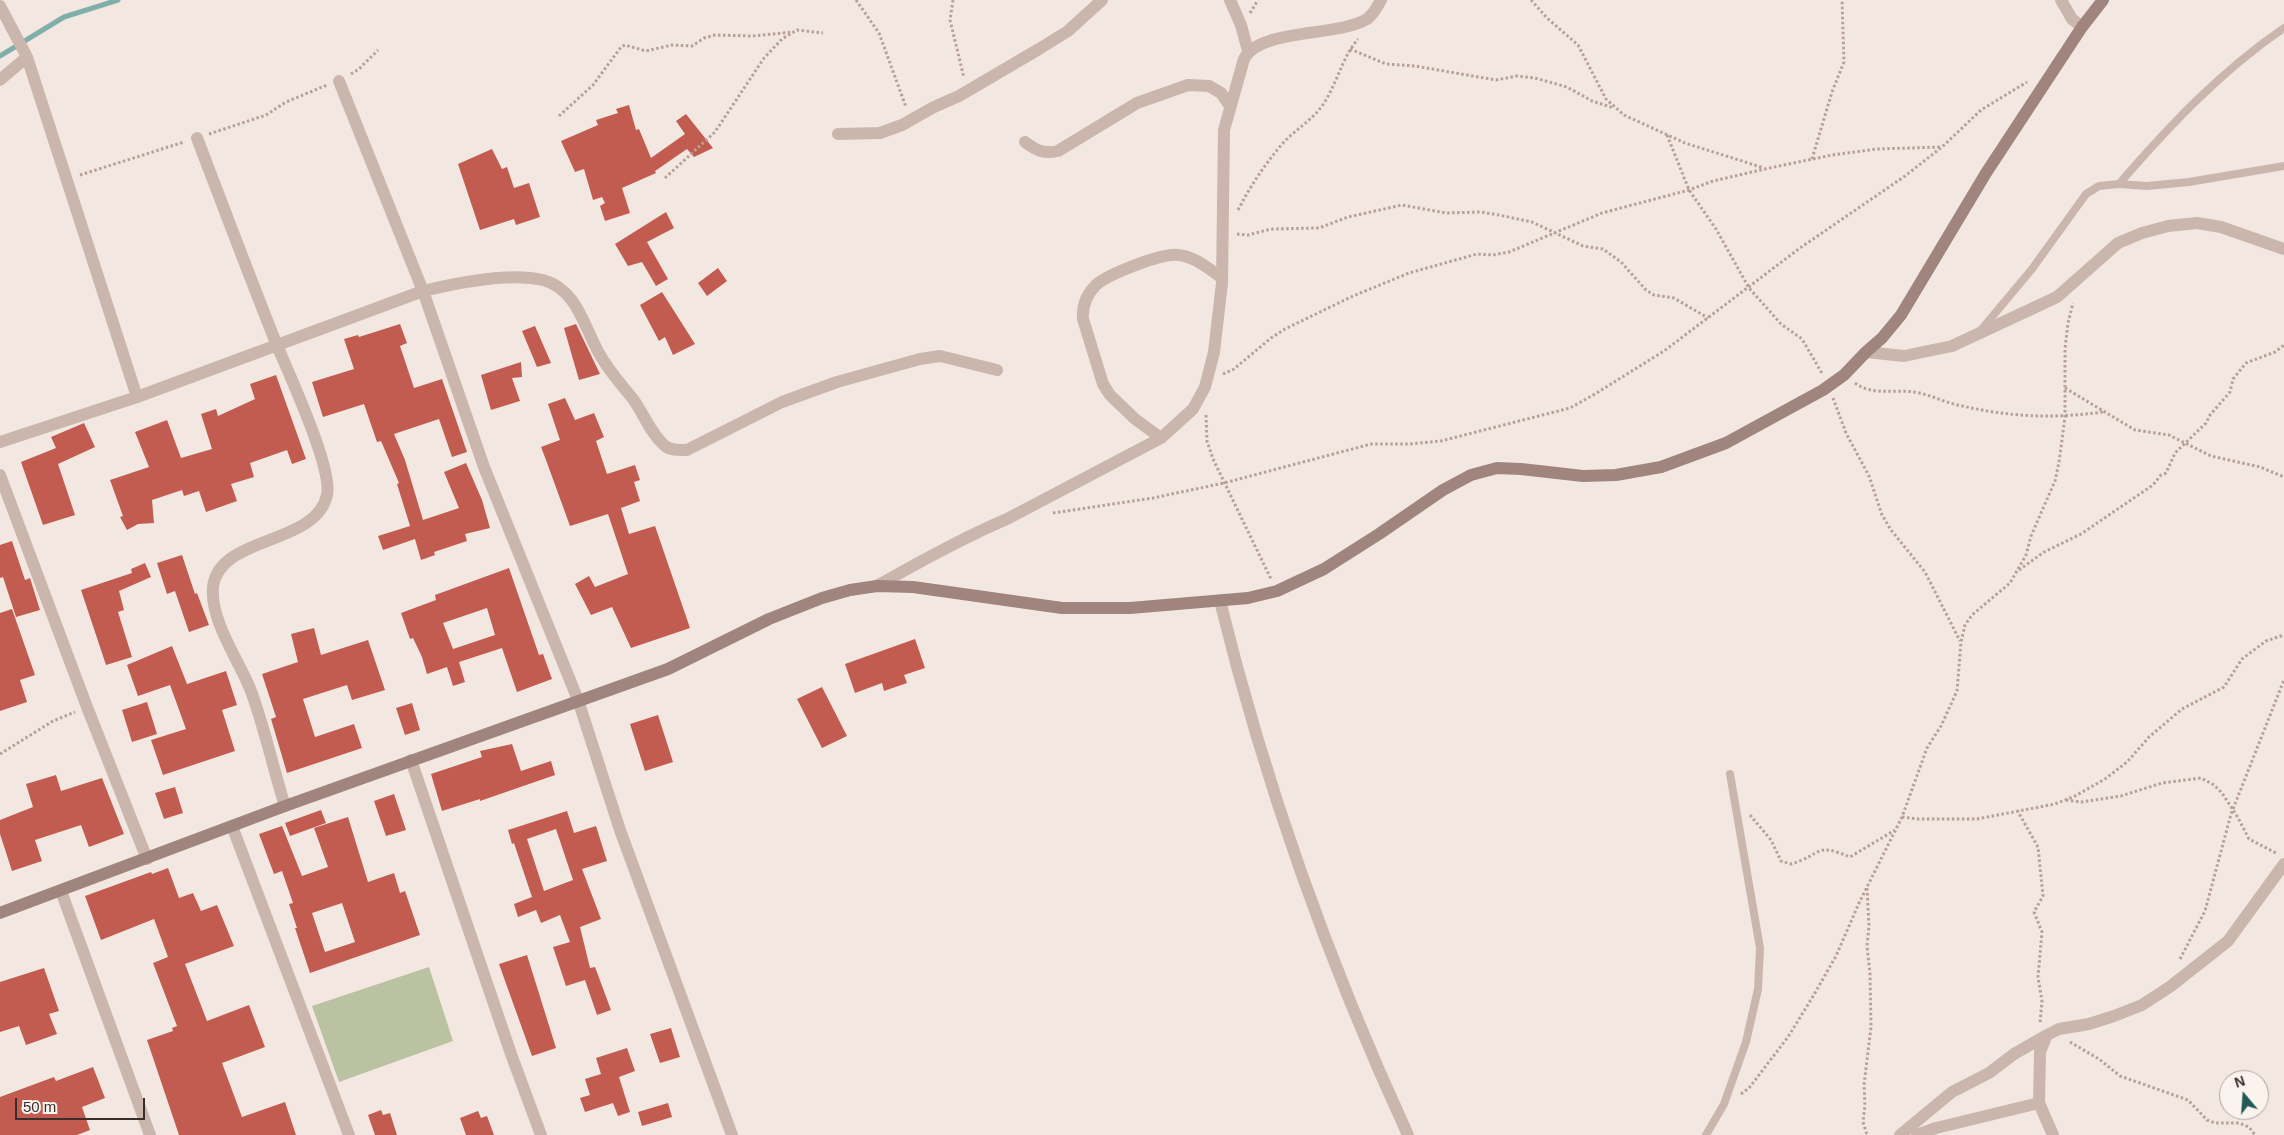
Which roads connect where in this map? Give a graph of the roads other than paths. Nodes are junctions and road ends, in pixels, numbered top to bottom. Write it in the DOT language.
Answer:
graph roads {
  1 [pos="1102,0"];
  2 [pos="1230,0"];
  3 [pos="1381,0"];
  4 [pos="2062,0"];
  5 [pos="2103,0"];
  6 [pos="0,6"];
  7 [pos="2082,27"];
  8 [pos="2284,28"];
  9 [pos="1248,51"];
  10 [pos="27,57"];
  11 [pos="0,80"];
  12 [pos="339,81"];
  13 [pos="1230,106"];
  14 [pos="838,134"];
  15 [pos="197,138"];
  16 [pos="1025,142"];
  17 [pos="2284,166"];
  18 [pos="2119,184"];
  19 [pos="2284,249"];
  20 [pos="1222,278"];
  21 [pos="423,291"];
  22 [pos="1978,334"];
  23 [pos="277,345"];
  24 [pos="1866,352"];
  25 [pos="998,370"];
  26 [pos="137,397"];
  27 [pos="1161,438"];
  28 [pos="0,442"];
  29 [pos="0,475"];
  30 [pos="877,586"];
  31 [pos="1220,601"];
  32 [pos="578,700"];
  33 [pos="411,760"];
  34 [pos="1730,774"];
  35 [pos="285,806"];
  36 [pos="232,826"];
  37 [pos="147,859"];
  38 [pos="2283,859"];
  39 [pos="61,891"];
  40 [pos="0,913"];
  41 [pos="2049,1034"];
  42 [pos="2039,1103"];
  43 [pos="150,1135"];
  44 [pos="349,1135"];
  45 [pos="541,1135"];
  46 [pos="732,1135"];
  47 [pos="1408,1135"];
  48 [pos="1706,1135"];
  49 [pos="1900,1135"];
  50 [pos="1917,1135"];
  51 [pos="2053,1135"];
  1 -- 14 [label="street"];
  2 -- 9 [label="street"];
  3 -- 9 [label="street"];
  4 -- 7 [label="street"];
  5 -- 7 [label="street"];
  6 -- 10 [label="street"];
  7 -- 24 [label="street"];
  8 -- 18 [label="lane"];
  9 -- 13 [label="street"];
  10 -- 11 [label="street"];
  10 -- 26 [label="street"];
  12 -- 21 [label="street"];
  13 -- 16 [label="street"];
  13 -- 20 [label="street"];
  15 -- 23 [label="street"];
  17 -- 18 [label="lane"];
  18 -- 22 [label="lane"];
  19 -- 22 [label="street"];
  20 -- 27 [label="street"];
  20 -- 27 [label="street"];
  21 -- 23 [label="street"];
  21 -- 25 [label="street"];
  21 -- 32 [label="street"];
  22 -- 24 [label="street"];
  23 -- 26 [label="street"];
  23 -- 35 [label="street"];
  24 -- 31 [label="street"];
  26 -- 28 [label="street"];
  27 -- 30 [label="street"];
  29 -- 37 [label="street"];
  30 -- 31 [label="street"];
  30 -- 32 [label="street"];
  31 -- 47 [label="street"];
  32 -- 33 [label="street"];
  32 -- 46 [label="street"];
  33 -- 35 [label="street"];
  33 -- 45 [label="street"];
  34 -- 48 [label="lane"];
  35 -- 36 [label="street"];
  36 -- 37 [label="street"];
  36 -- 44 [label="street"];
  37 -- 39 [label="street"];
  38 -- 41 [label="street"];
  39 -- 40 [label="street"];
  39 -- 43 [label="street"];
  41 -- 42 [label="street"];
  41 -- 49 [label="street"];
  42 -- 50 [label="street"];
  42 -- 51 [label="street"];
}
